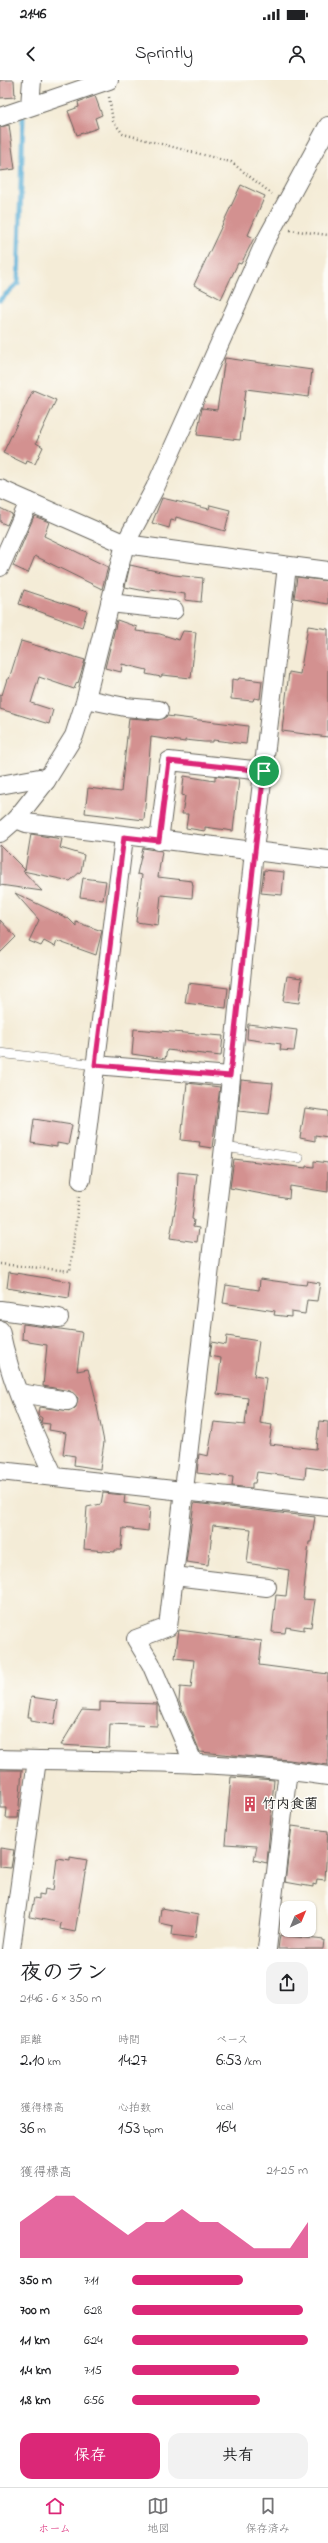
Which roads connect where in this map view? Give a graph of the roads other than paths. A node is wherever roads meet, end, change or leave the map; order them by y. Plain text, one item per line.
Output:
1 (32, 80) edge
2 (108, 80) edge
3 (30, 106) junction
4 (0, 116) edge
5 (328, 126) edge
6 (0, 489) edge
7 (29, 502) junction
8 (125, 544) junction
9 (288, 566) junction
10 (0, 567) edge
11 (328, 571) edge
12 (110, 604) junction
13 (174, 610) dead end
14 (86, 699) junction
15 (159, 710) dead end
16 (264, 771) junction
17 (46, 781) junction
18 (0, 786) edge
19 (16, 819) junction
20 (0, 833) edge
21 (124, 837) junction
22 (159, 841) junction
23 (254, 851) junction
24 (328, 860) edge
25 (0, 1053) edge
26 (95, 1065) junction
27 (230, 1076) junction
28 (224, 1147) junction
29 (299, 1158) dead end
30 (81, 1180) road end
31 (0, 1310) edge
32 (59, 1318) dead end
33 (1, 1341) edge
34 (20, 1393) junction
35 (68, 1401) dead end
36 (0, 1471) edge
37 (54, 1476) junction
38 (184, 1490) junction
39 (328, 1507) edge
40 (174, 1576) junction
41 (267, 1587) dead end
42 (0, 1759) edge
43 (37, 1760) junction
44 (194, 1764) junction
45 (288, 1770) junction
46 (328, 1776) edge
47 (8, 1904) edge
48 (11, 1949) edge
49 (267, 1949) edge

1 - 3 street
2 - 3 street
3 - 4 street
5 - 8 street
6 - 7 street
7 - 8 street
7 - 10 street
8 - 9 street
8 - 12 street
9 - 11 street
9 - 16 street
12 - 13 street
12 - 14 street
14 - 15 street
14 - 17 street
16 - 22 street
16 - 23 street
17 - 18 street
17 - 19 street
19 - 20 street
19 - 21 street
21 - 22 street
21 - 26 street
22 - 23 street
23 - 24 street
23 - 27 street
25 - 26 lane
26 - 27 street
26 - 30 street
27 - 28 street
28 - 29 lane
28 - 38 street
31 - 32 street
33 - 34 street
34 - 35 street
34 - 37 street
36 - 37 street
37 - 38 street
38 - 39 street
38 - 40 street
40 - 41 street
40 - 44 street
42 - 43 street
43 - 44 street
43 - 47 street
44 - 45 street
45 - 46 street
45 - 49 street
47 - 48 street

